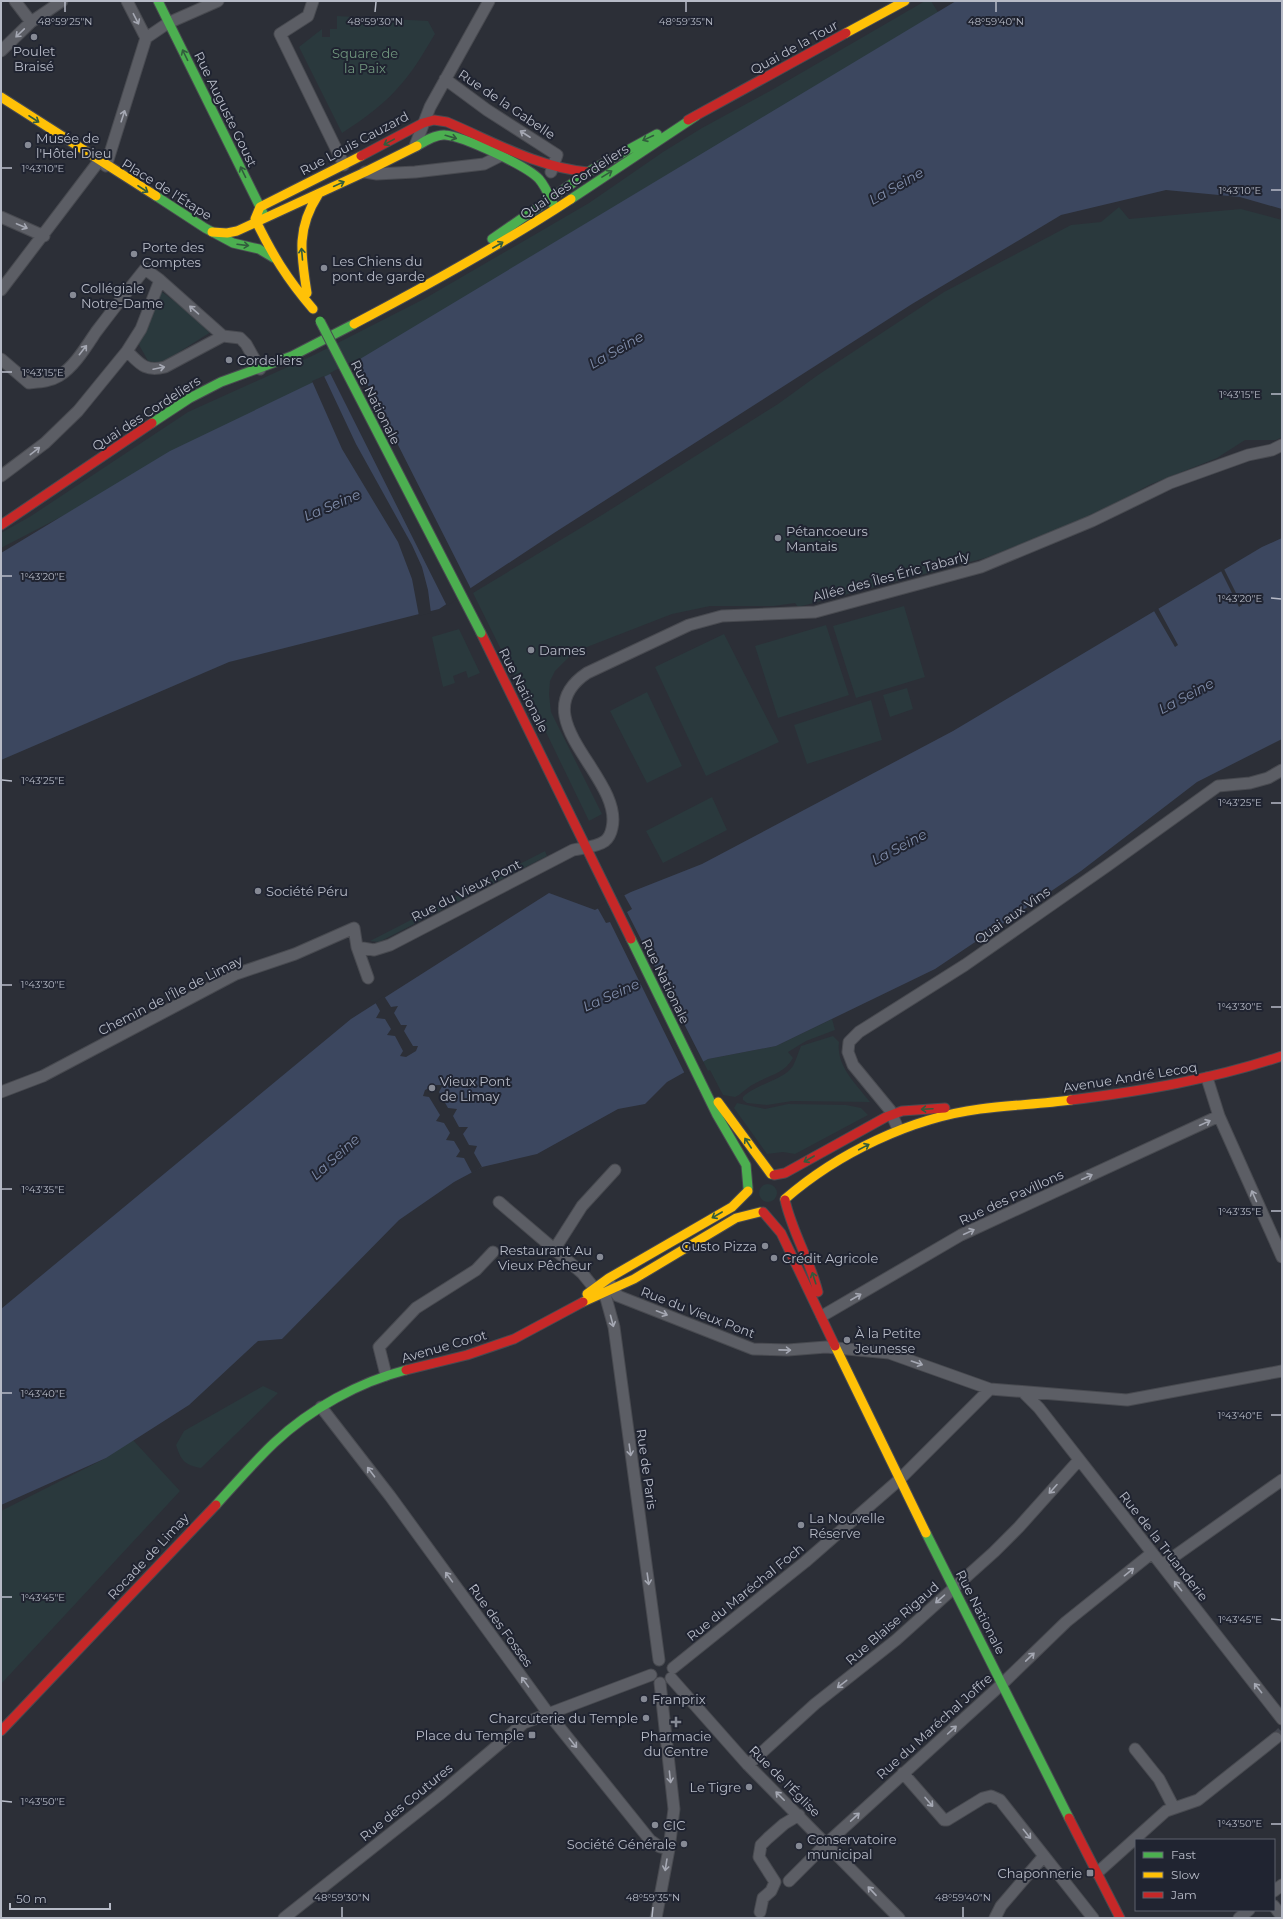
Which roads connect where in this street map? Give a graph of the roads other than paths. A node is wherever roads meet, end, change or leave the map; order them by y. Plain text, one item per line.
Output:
1 (15, 1) edge
2 (127, 1) edge
3 (158, 1) edge
4 (218, 1) edge
5 (313, 1) edge
6 (489, 1) edge
7 (905, 1) edge
8 (57, 2) edge
9 (31, 22) junction
10 (168, 23) junction
11 (146, 38) junction
12 (1, 51) edge
13 (445, 79) junction
14 (1, 98) edge
15 (696, 116) junction
16 (423, 123) junction
17 (414, 146) junction
18 (500, 156) junction
19 (103, 164) junction
20 (344, 165) junction
21 (550, 169) junction
22 (365, 172) junction
23 (588, 172) junction
24 (561, 191) junction
25 (319, 194) junction
26 (550, 199) junction
27 (567, 200) junction
28 (260, 207) junction
29 (555, 208) junction
30 (1, 217) edge
31 (261, 220) junction
32 (212, 232) junction
33 (44, 236) junction
34 (274, 258) junction
35 (464, 263) junction
36 (160, 280) junction
37 (1, 290) edge
38 (307, 293) junction
39 (313, 308) junction
40 (223, 336) junction
41 (126, 351) junction
42 (1, 359) edge
43 (260, 369) junction
44 (1282, 445) edge
45 (3, 475) edge
46 (1, 524) edge
47 (1282, 770) edge
48 (586, 847) junction
49 (357, 947) junction
50 (368, 978) dead end
51 (1282, 1056) edge
52 (698, 1074) junction
53 (1207, 1078) junction
54 (1, 1092) edge
55 (980, 1110) junction
56 (892, 1114) junction
57 (1219, 1116) junction
58 (898, 1129) junction
59 (615, 1170) dead end
60 (772, 1175) junction
61 (748, 1189) junction
62 (785, 1200) junction
63 (499, 1202) dead end
64 (761, 1212) junction
65 (554, 1250) junction
66 (493, 1252) dead end
67 (1282, 1257) edge
68 (603, 1288) junction
69 (822, 1316) junction
70 (837, 1349) junction
71 (1282, 1371) edge
72 (386, 1375) junction
73 (990, 1389) junction
74 (1023, 1392) junction
75 (322, 1407) junction
76 (1079, 1460) junction
77 (900, 1480) junction
78 (1282, 1480) edge
79 (1152, 1553) junction
80 (1162, 1566) junction
81 (954, 1587) junction
82 (659, 1660) junction
83 (672, 1673) junction
84 (651, 1675) junction
85 (660, 1683) junction
86 (1002, 1684) junction
87 (548, 1713) junction
88 (1282, 1719) edge
89 (1, 1731) edge
90 (1276, 1738) tunnel mouth
91 (1135, 1749) dead end
92 (748, 1765) junction
93 (903, 1773) junction
94 (1174, 1808) junction
95 (799, 1815) junction
96 (827, 1843) junction
97 (669, 1849) junction
98 (1044, 1856) junction
99 (1097, 1873) junction
100 (789, 1881) dead end
101 (1275, 1908) edge
102 (1248, 1911) edge
103 (760, 1912) dead end
104 (284, 1918) edge
105 (656, 1918) edge
106 (899, 1918) edge
107 (995, 1918) edge
108 (1093, 1918) edge
109 (1120, 1918) edge
110 (1239, 1918) edge
111 (1282, 1918) edge

1 - 9 street
2 -> 11 street
3 - 10 main road
4 - 10 street
5 - 20 street
6 - 13 street, Rue Louis Cauzard
7 - 15 main road, Quai de la Tour
8 - 9 street
9 -> 12 street
10 - 11 street
28 -> 10 main road, Rue Auguste Goust
19 -> 11 street
13 - 16 street, Rue Louis Cauzard
21 -> 13 street, Rue de la Gabelle
14 -> 19 main road, Place de l'Étape
15 -> 23 main road, Quai des Cordeliers
27 -> 15 main road, Quai des Cordeliers
16 - 17 street
16 -> 20 main road, Rue Louis Cauzard
16 - 21 main road
17 -> 18 main road, Place de l'Étape
17 - 22 main road, Place de l'Étape
18 - 22 street
18 - 26 main road, Place de l'Étape
19 -> 32 main road, Place de l'Étape
19 - 33 street
20 - 28 main road, Rue Louis Cauzard
21 - 23 main road
21 - 24 main road
25 -> 22 main road, Place de l'Étape
23 - 24 main road, Quai des Cordeliers
24 - 26 main road, Quai des Cordeliers
24 - 27 main road
25 - 31 main road, Place de l'Étape
38 -> 25 main road
26 - 29 main road, Place de l'Étape
26 - 35 main road, Quai des Cordeliers
27 - 29 main road, Quai des Cordeliers
28 - 31 main road
35 -> 29 main road, Quai des Cordeliers
30 -> 33 street
31 - 32 main road, Place de l'Étape
31 - 34 main road
31 - 38 main road
32 -> 34 main road
33 - 37 street
34 - 39 main road
35 - 43 main road, Quai des Cordeliers
40 -> 36 street
36 - 41 street
42 -> 36 street
38 - 39 main road
39 - 48 main road, Rue Nationale, bridge
41 -> 40 street
40 - 43 street
45 -> 41 street
43 - 46 main road, Quai des Cordeliers
44 - 48 street, Allée des Îles Éric Tabarly
47 - 56 street, Quai aux Vins
48 - 49 street, Rue du Vieux Pont
48 - 52 main road, Rue Nationale
49 - 50 street
49 - 54 street, Chemin de l'Île de Limay
51 - 53 main road, Avenue André Lecoq
60 -> 52 main road, Rue Nationale
52 - 61 main road, Rue Nationale
53 - 55 main road, Avenue André Lecoq
53 - 57 street
55 -> 56 main road, Avenue André Lecoq
55 - 58 main road, Avenue André Lecoq
56 - 58 street, Quai aux Vins
56 -> 60 main road, Avenue André Lecoq
67 -> 57 street
69 -> 57 street, Rue des Pavillons
62 -> 58 main road, Avenue André Lecoq
59 - 65 street
60 - 61 main road
60 - 62 main road
61 - 64 main road
61 -> 68 main road, Avenue Corot
62 - 64 main road
69 -> 62 main road, Rue Nationale
63 - 65 street, Rue du Vieux Pont
64 - 68 main road, Avenue Corot
64 - 69 main road, Rue Nationale
65 - 68 street, Rue du Vieux Pont
66 - 72 street
68 -> 70 street, Rue du Vieux Pont
68 - 72 main road, Avenue Corot
68 -> 82 street, Rue de Paris
69 - 70 main road, Rue Nationale
70 -> 73 street, Rue du Vieux Pont
70 - 77 main road, Rue Nationale
71 - 74 street, Rue du Vieux Pont
72 - 75 main road, Avenue Corot
73 - 74 street, Rue du Vieux Pont
73 - 77 street, Rue du Maréchal Foch
74 - 76 street, Rue de la Truanderie
87 -> 75 street, Rue des Fosses
75 - 89 main road, Rocade de Limay
76 - 79 street, Rue de la Truanderie
76 -> 81 street, Rue Blaise Rigaud
77 - 81 main road, Rue Nationale
77 - 83 street, Rue du Maréchal Foch
78 - 80 street
79 - 80 street, Rue de la Truanderie
86 -> 79 street, Rue du Maréchal Joffre
88 -> 80 street, Rue de la Truanderie
81 - 86 main road, Rue Nationale
81 -> 92 street, Rue Blaise Rigaud
82 - 83 street
82 - 84 street
83 - 85 street
83 - 92 street, Rue de l'Église
84 - 85 street
84 - 87 street, Rue des Coutures
85 -> 97 street
93 -> 86 street, Rue du Maréchal Joffre
86 - 99 main road, Rue Nationale
87 -> 97 street, Rue des Fosses
87 - 104 street, Rue des Coutures
90 - 94 street
91 - 94 street
95 -> 92 street, Rue de l'Église
96 -> 93 street, Rue du Maréchal Joffre
93 -> 98 street
94 - 99 street
95 - 96 street, Rue de l'Église
95 - 103 street
96 - 100 street, Rue du Maréchal Joffre
106 -> 96 street, Rue de l'Église
97 -> 105 street
98 - 107 street
98 - 108 street
99 - 109 main road, Rue Nationale
101 - 111 street
102 - 110 street

